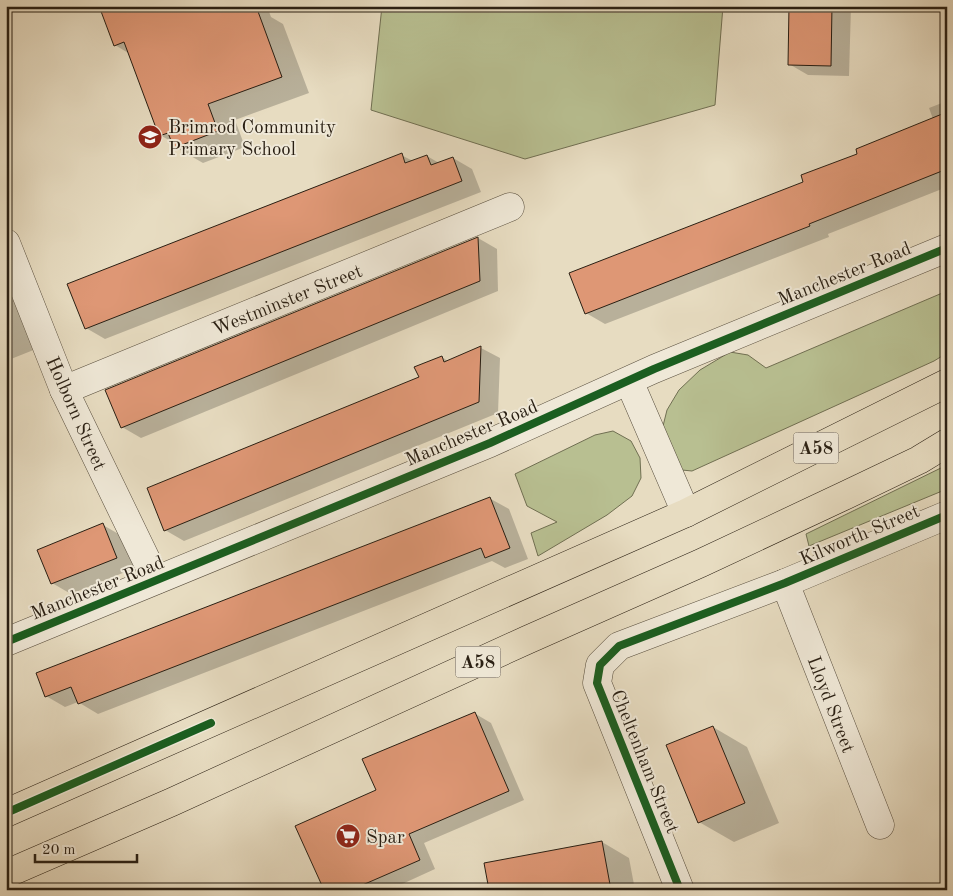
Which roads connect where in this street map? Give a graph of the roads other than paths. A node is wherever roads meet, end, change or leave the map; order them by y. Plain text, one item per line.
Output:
1 (510, 208) dead end
2 (6, 243) edge
3 (947, 248) edge
4 (629, 382) junction
5 (947, 384) edge
6 (64, 390) junction
7 (947, 443) edge
8 (686, 513) junction
9 (947, 515) edge
10 (156, 580) junction
11 (785, 583) junction
12 (6, 642) edge
13 (6, 813) edge
14 (880, 825) dead end
15 (6, 874) edge
16 (680, 890) edge

1 - 6 street, Westminster Street
2 - 6 street, Holborn Street
3 - 4 street, Manchester Road
4 - 8 street
4 - 10 street, Manchester Road
5 - 8 highway, A58
6 - 10 street, Holborn Street
7 - 15 highway, A58
8 - 13 highway, A58
9 - 11 street, Kilworth Street
10 - 12 street, Manchester Road
11 - 14 street, Lloyd Street
11 - 16 street, Cheltenham Street

